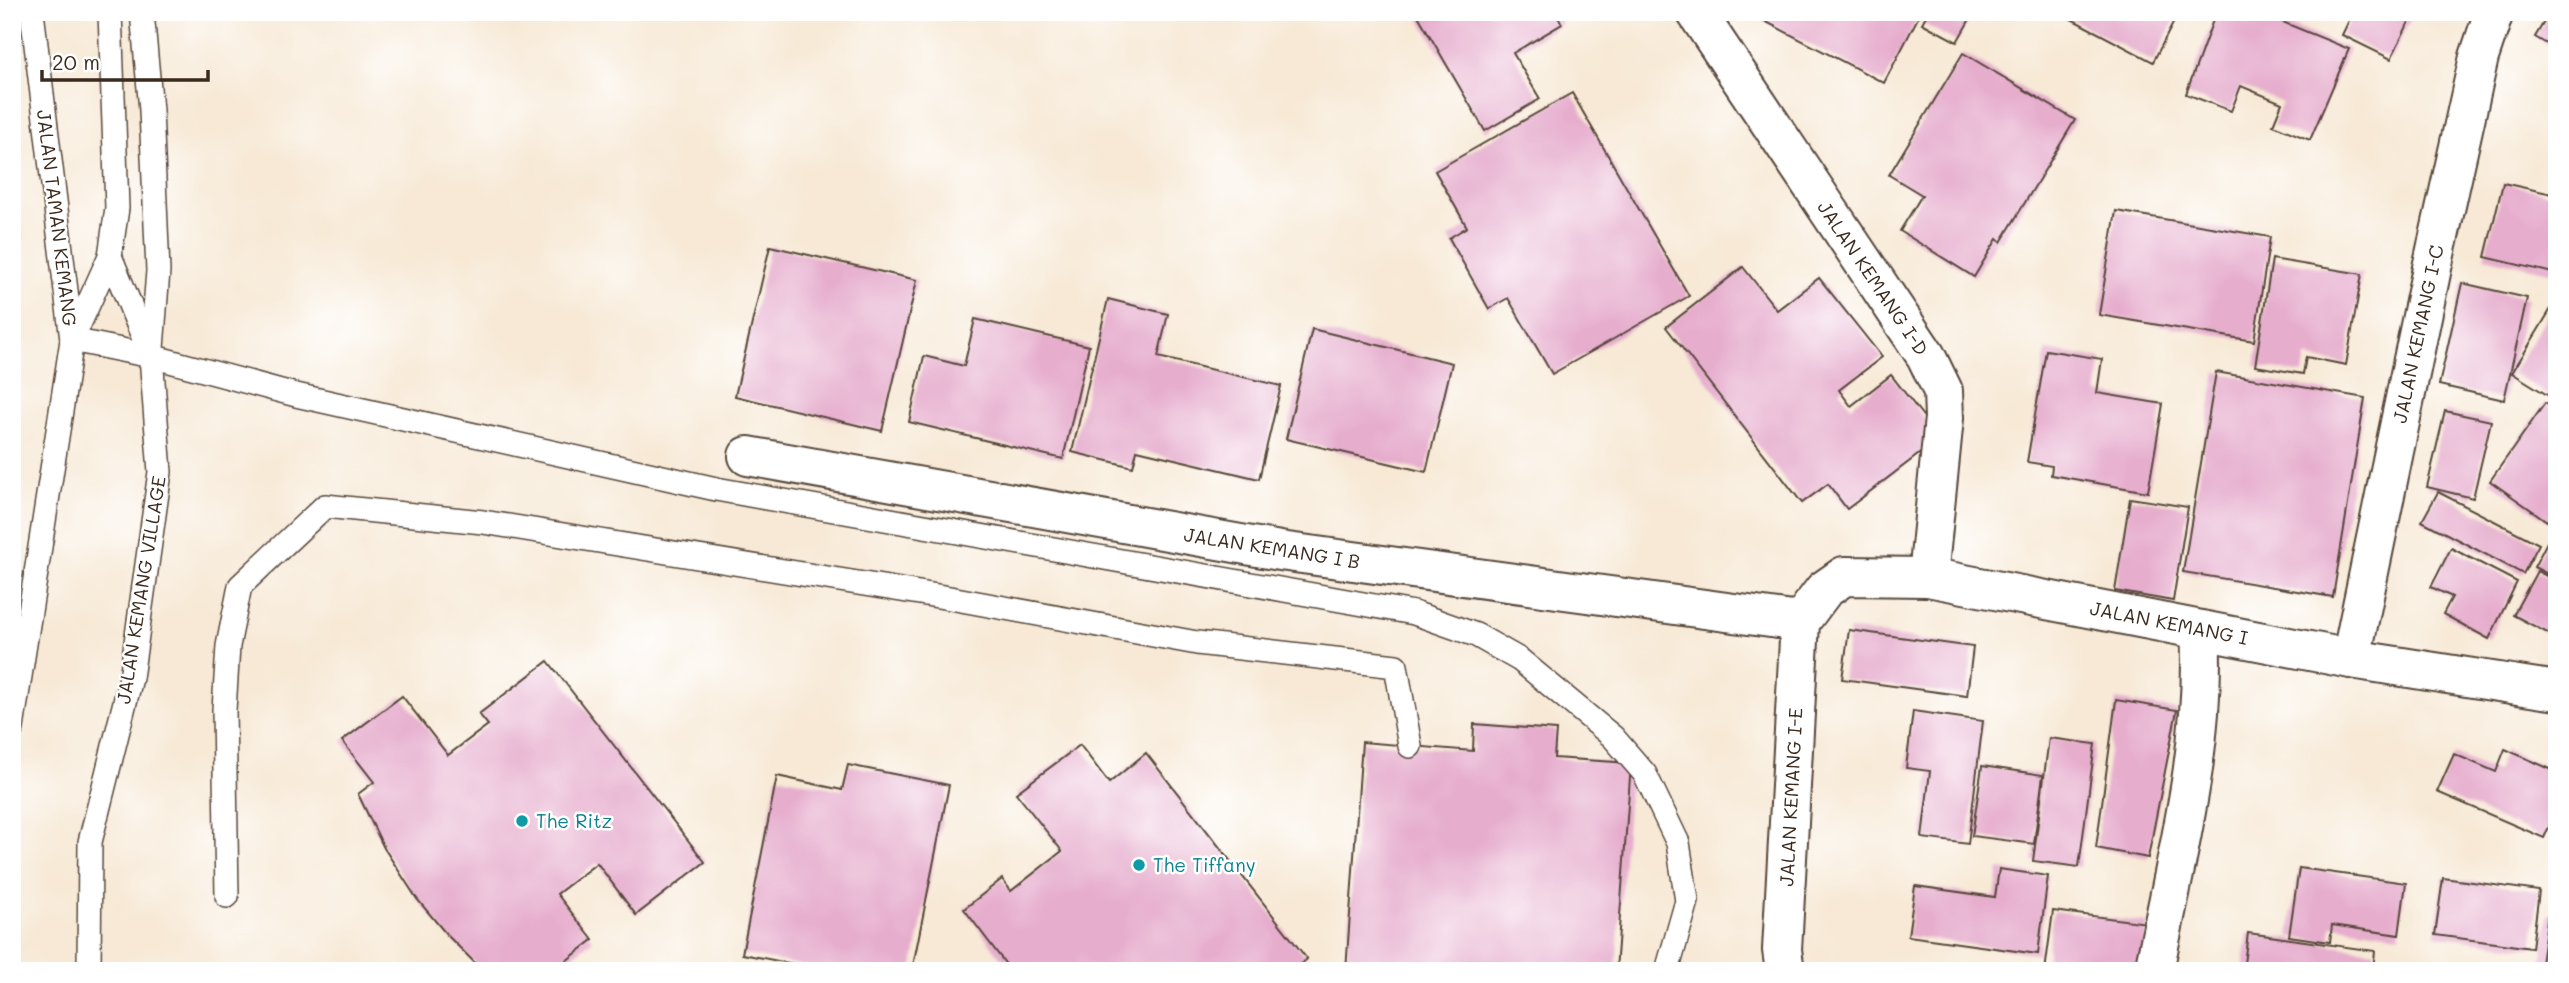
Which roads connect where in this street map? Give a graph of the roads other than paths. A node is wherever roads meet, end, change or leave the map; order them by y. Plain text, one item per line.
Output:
1 (32, 12) edge
2 (110, 12) edge
3 (142, 12) edge
4 (1696, 12) edge
5 (2494, 12) edge
6 (110, 256) junction
7 (72, 340) junction
8 (151, 356) junction
9 (748, 456) dead end
10 (1928, 577) junction
11 (1800, 622) junction
12 (2200, 629) junction
13 (2351, 659) junction
14 (2557, 691) edge
15 (12, 728) edge
16 (1410, 746) dead end
17 (227, 896) dead end
18 (89, 971) edge
19 (1667, 971) edge
20 (1785, 971) edge
21 (2154, 971) edge

1 - 7 lane, JALAN TAMAN KEMANG
2 - 6 lane
3 - 8 lane
4 - 10 street, JALAN KEMANG I-D
5 - 13 street, JALAN KEMANG I-C
6 - 7 lane
6 - 8 lane, JALAN KEMANG VILLAGE
7 - 8 lane
7 - 15 lane
8 - 18 lane, JALAN KEMANG VILLAGE
8 - 19 lane
9 - 11 street, JALAN KEMANG I B
10 - 11 street, JALAN KEMANG I
10 - 12 street, JALAN KEMANG I
11 - 20 street, JALAN KEMANG I-E
12 - 13 street, JALAN KEMANG I
12 - 21 street
13 - 14 street, JALAN KEMANG I
16 - 17 lane

